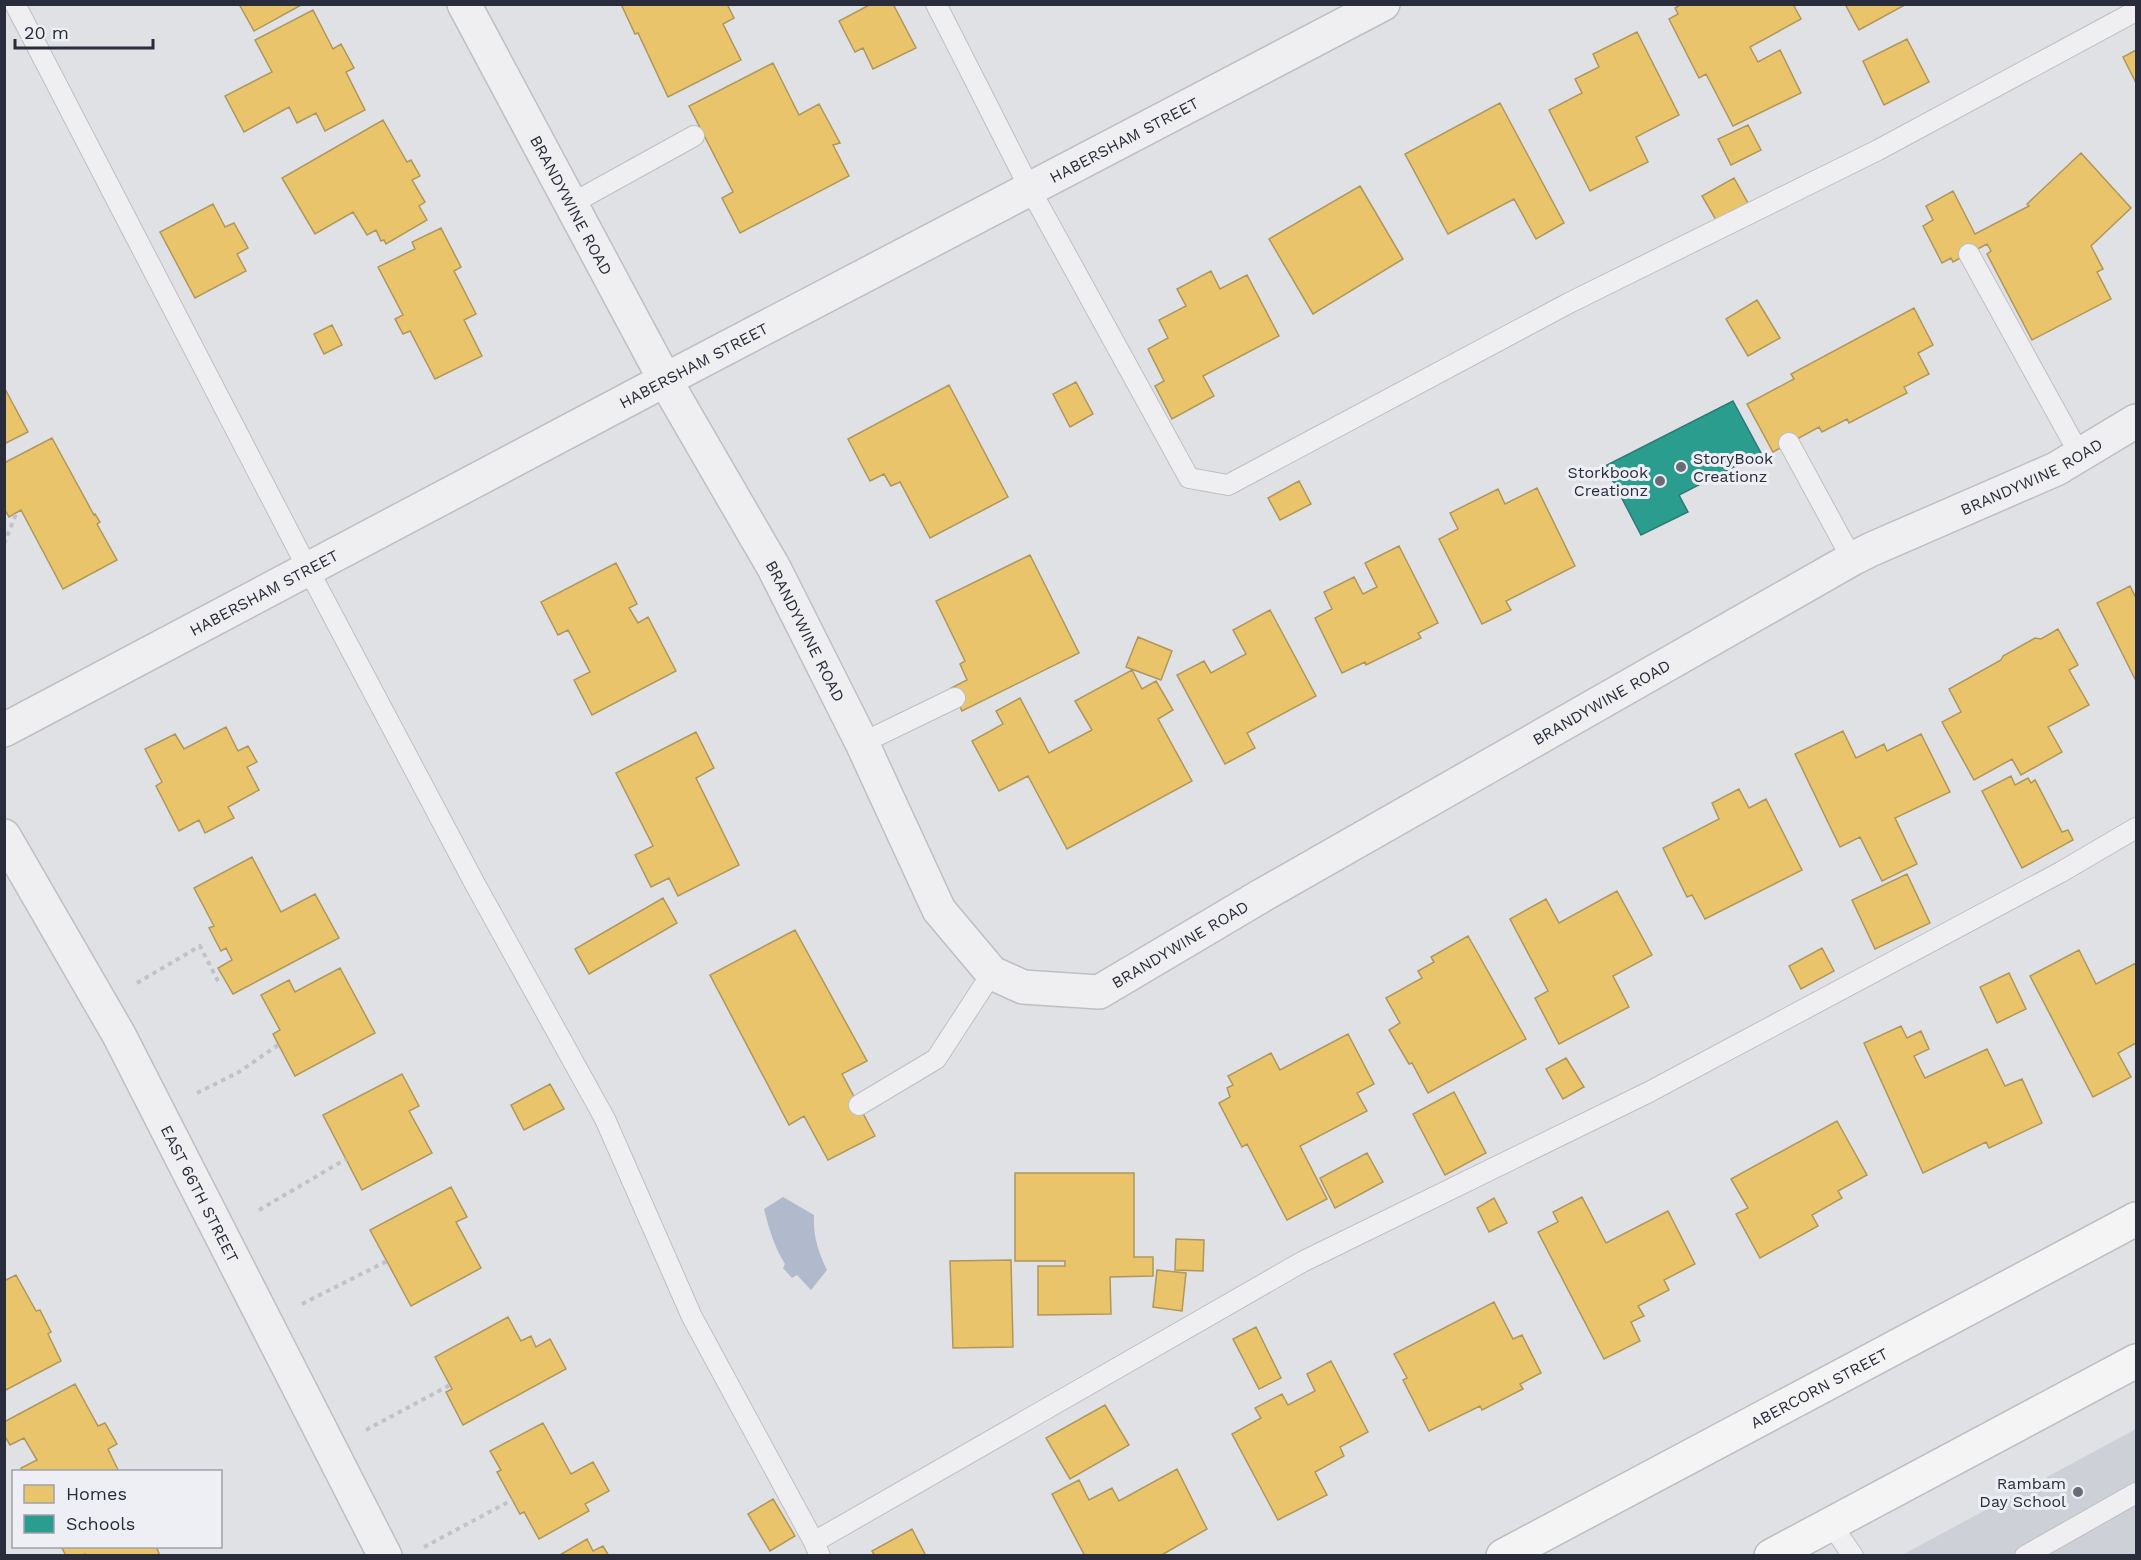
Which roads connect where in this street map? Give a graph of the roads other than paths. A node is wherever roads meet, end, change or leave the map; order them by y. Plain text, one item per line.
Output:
1 (15, 4) edge
2 (464, 4) edge
3 (936, 4) edge
4 (1371, 7) edge
5 (2136, 10) edge
6 (694, 136) dead end
7 (1029, 189) junction
8 (571, 204) junction
9 (1969, 254) dead end
10 (665, 380) junction
11 (2136, 422) edge
12 (1789, 443) dead end
13 (2080, 455) junction
14 (1852, 559) junction
15 (308, 569) junction
16 (955, 698) dead end
17 (4, 730) edge
18 (862, 743) junction
19 (2136, 828) edge
20 (4, 836) edge
21 (992, 973) junction
22 (859, 1105) dead end
23 (2136, 1219) edge
24 (2136, 1361) edge
25 (2136, 1492) edge
26 (1831, 1524) junction
27 (1803, 1548) edge
28 (817, 1549) edge
29 (385, 1556) edge
30 (1503, 1556) edge
31 (1771, 1556) edge
32 (1853, 1556) edge
33 (2025, 1556) edge

1 - 15 lane
2 - 8 street, BRANDYWINE ROAD
3 - 7 lane
4 - 7 street, HABERSHAM STREET
5 - 7 lane
6 - 8 lane
7 - 10 street, HABERSHAM STREET
8 - 10 street, BRANDYWINE ROAD
9 - 13 lane
10 - 15 street, HABERSHAM STREET
10 - 18 street, BRANDYWINE ROAD
11 - 13 street, BRANDYWINE ROAD
12 - 14 lane
13 - 14 street, BRANDYWINE ROAD
14 - 21 street, BRANDYWINE ROAD
15 - 17 street, HABERSHAM STREET
15 - 28 lane
16 - 18 lane
18 - 21 street, BRANDYWINE ROAD
19 - 28 lane
20 - 29 street, EAST 66TH STREET
21 - 22 lane
23 - 30 main road, ABERCORN STREET
24 - 26 main road
25 - 33 lane
26 - 27 main road
26 - 32 lane
27 - 31 main road

